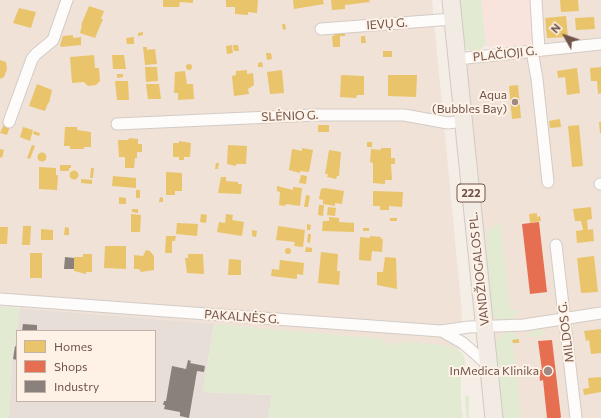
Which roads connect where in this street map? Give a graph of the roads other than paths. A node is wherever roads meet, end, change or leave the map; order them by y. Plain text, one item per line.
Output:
1 (67, 0) edge
2 (451, 0) edge
3 (536, 0) edge
4 (453, 19) junction
5 (321, 29) dead end
6 (601, 44) edge
7 (536, 51) junction
8 (457, 59) junction
9 (8, 122) dead end
10 (463, 122) junction
11 (116, 124) dead end
12 (548, 182) dead end
13 (556, 245) dead end
14 (0, 299) edge
15 (601, 313) edge
16 (564, 318) junction
17 (485, 327) junction
18 (441, 331) junction
19 (489, 366) junction
20 (494, 418) edge
21 (576, 418) edge

1 - 9 street
2 - 4 main road, VANDŽIOGALOS PL. / 222
3 - 7 street
4 - 5 street, IEVŲ G.
4 - 8 main road, VANDŽIOGALOS PL. / 222
6 - 7 street, PLAČIOJI G.
7 - 8 street, PLAČIOJI G.
7 - 12 street
8 - 10 main road, VANDŽIOGALOS PL. / 222
10 - 11 street, SLĖNIO G.
10 - 17 main road, VANDŽIOGALOS PL. / 222
13 - 16 street, MILDOS G.
14 - 18 street, PAKALNĖS G.
15 - 16 street, PAKALNĖS G.
16 - 17 street, PAKALNĖS G.
16 - 21 street, MILDOS G.
17 - 18 street, PAKALNĖS G.
17 - 19 main road, VANDŽIOGALOS PL. / 222
18 - 19 street
19 - 20 main road, VANDŽIOGALOS PL. / 222

